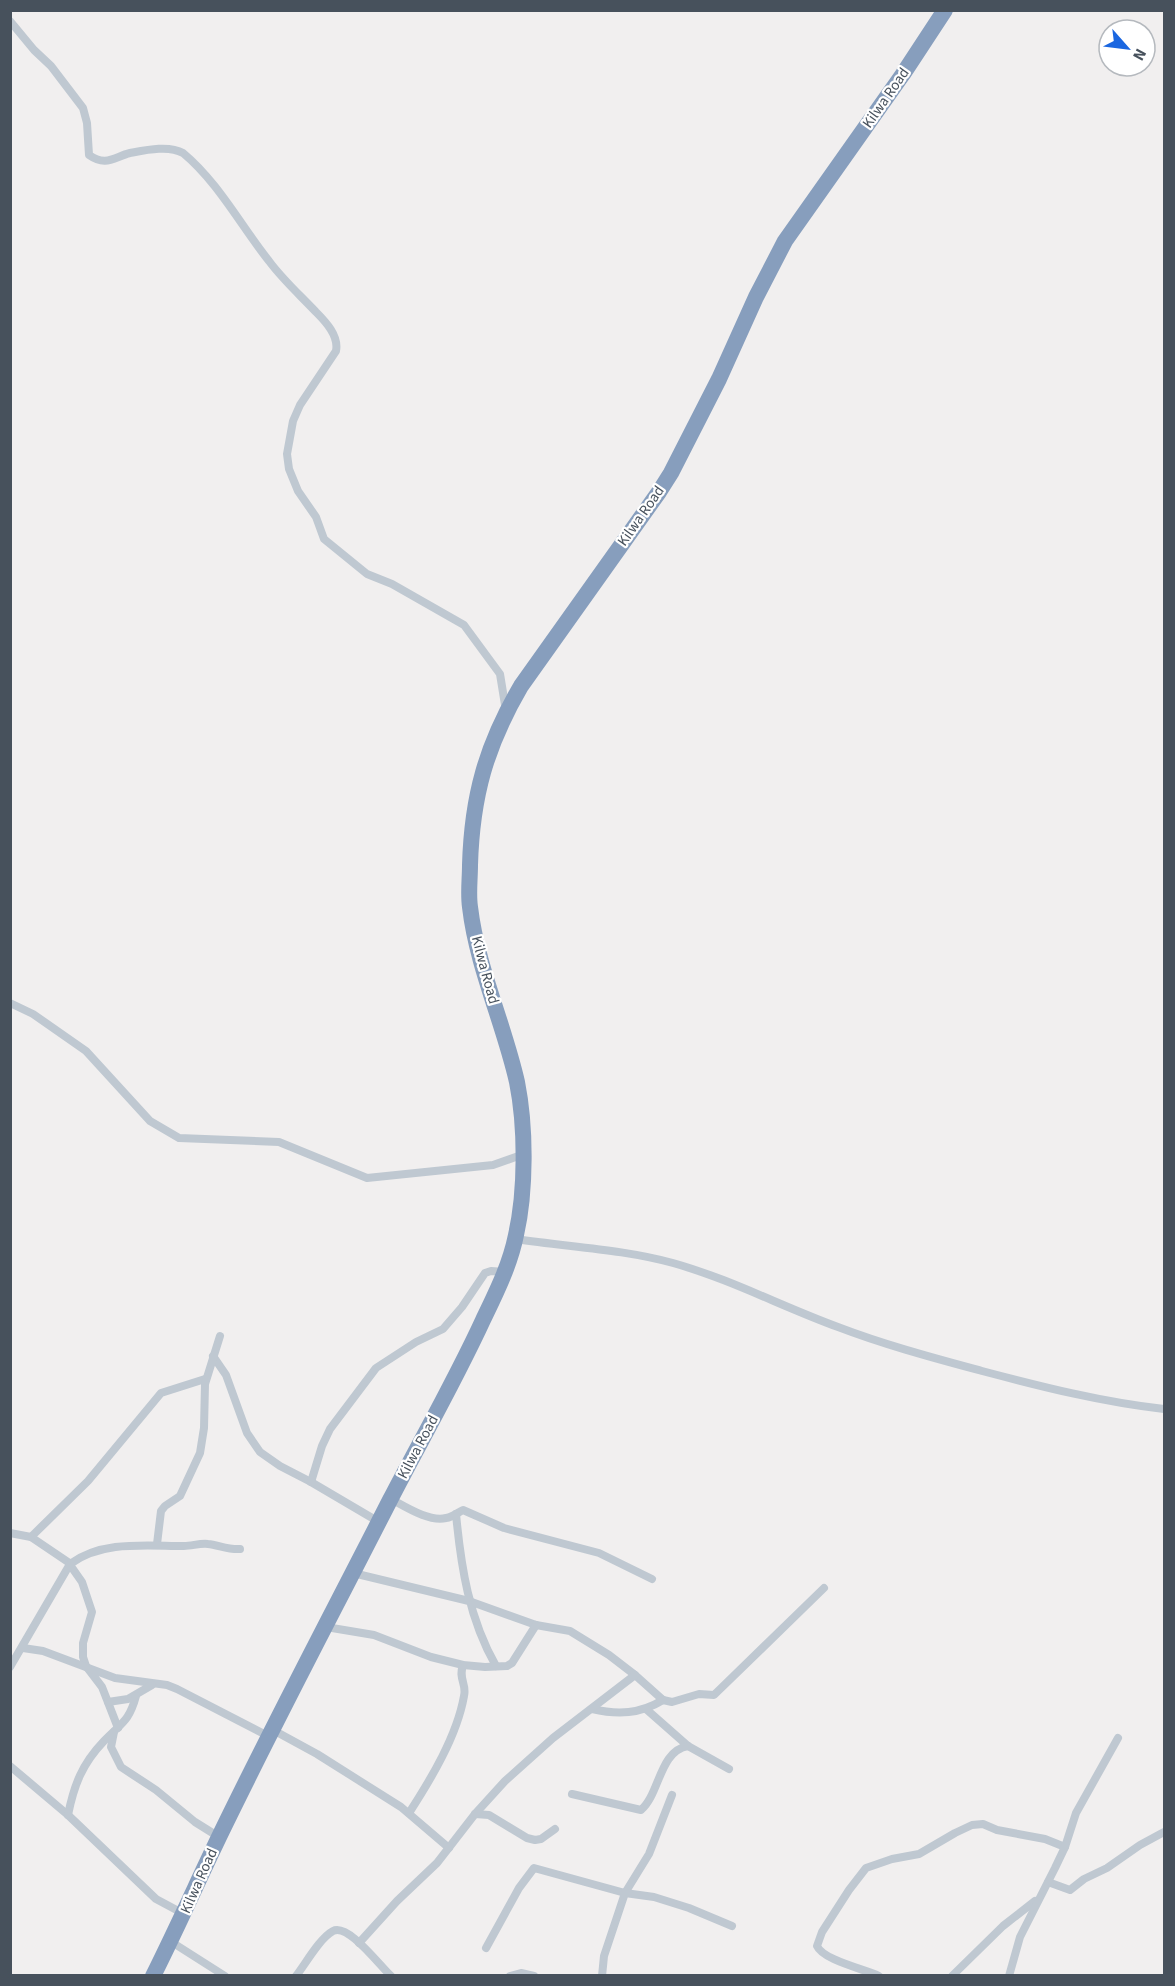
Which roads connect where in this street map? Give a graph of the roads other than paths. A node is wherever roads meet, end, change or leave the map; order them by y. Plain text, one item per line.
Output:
1 (945, 10) edge
2 (10, 21) edge
3 (506, 712) junction
4 (10, 1003) edge
5 (524, 1154) junction
6 (516, 1239) junction
7 (505, 1272) junction
8 (220, 1336) dead end
9 (213, 1356) junction
10 (205, 1380) junction
11 (1164, 1409) edge
12 (311, 1482) junction
13 (391, 1499) junction
14 (456, 1515) junction
15 (379, 1522) junction
16 (10, 1533) edge
17 (31, 1537) junction
18 (158, 1545) junction
19 (240, 1549) dead end
20 (70, 1564) junction
21 (353, 1573) junction
22 (652, 1580) dead end
23 (824, 1588) dead end
24 (469, 1601) junction
25 (536, 1625) junction
26 (326, 1627) junction
27 (23, 1648) junction
28 (462, 1665) junction
29 (86, 1666) junction
30 (496, 1666) junction
31 (10, 1667) edge
32 (635, 1675) junction
33 (152, 1684) junction
34 (136, 1696) junction
35 (663, 1700) junction
36 (108, 1702) junction
37 (592, 1709) junction
38 (646, 1709) junction
39 (116, 1730) junction
40 (272, 1733) junction
41 (1118, 1738) dead end
42 (688, 1746) junction
43 (10, 1766) edge
44 (729, 1769) dead end
45 (572, 1794) dead end
46 (672, 1796) dead end
47 (410, 1813) junction
48 (475, 1814) junction
49 (68, 1815) junction
50 (555, 1829) dead end
51 (1164, 1832) edge
52 (219, 1838) junction
53 (1065, 1847) junction
54 (449, 1848) junction
55 (1048, 1882) junction
56 (625, 1893) junction
57 (1040, 1897) junction
58 (184, 1914) junction
59 (732, 1926) dead end
60 (170, 1941) junction
61 (359, 1944) junction
62 (486, 1948) dead end
63 (153, 1976) edge
64 (225, 1976) edge
65 (296, 1976) edge
66 (391, 1976) edge
67 (510, 1976) edge
68 (534, 1976) edge
69 (602, 1976) edge
70 (879, 1976) edge
71 (952, 1976) edge
72 (1009, 1976) edge

1 - 3 highway, Kilwa Road
2 - 3 street
3 - 5 highway, Kilwa Road
4 - 5 street
5 - 6 highway, Kilwa Road
6 - 7 highway, Kilwa Road
6 - 11 street
7 - 12 street
7 - 13 highway, Kilwa Road
8 - 9 street
9 - 10 street
9 - 12 street
10 - 17 street
10 - 18 street
12 - 15 street
13 - 14 street
13 - 15 highway, Kilwa Road
14 - 22 street
14 - 24 street
15 - 21 highway, Kilwa Road
16 - 17 street
17 - 20 street
18 - 19 street
18 - 20 street
20 - 27 street
20 - 29 street
21 - 24 street
21 - 26 highway, Kilwa Road
23 - 35 street
24 - 25 street
24 - 30 street
25 - 30 street
25 - 32 street
26 - 28 street
26 - 40 highway, Kilwa Road
27 - 29 street
27 - 31 street
28 - 30 street
28 - 47 street
29 - 33 street
29 - 36 street
32 - 35 street
32 - 37 street
33 - 34 street
33 - 40 street
34 - 36 street
34 - 39 street
35 - 38 street
36 - 39 street
37 - 38 street
37 - 48 street
38 - 42 street
39 - 49 street
39 - 52 street
40 - 47 street
40 - 52 highway, Kilwa Road
41 - 53 street
42 - 44 street
42 - 45 street
43 - 49 street
46 - 56 street
47 - 54 street
48 - 50 street
48 - 54 street
49 - 58 street
51 - 55 street
52 - 58 highway, Kilwa Road
53 - 55 street
53 - 70 street
54 - 61 street
55 - 57 street
56 - 59 street
56 - 62 street
56 - 69 street
57 - 71 street
57 - 72 street
58 - 60 highway, Kilwa Road
60 - 63 highway, Kilwa Road
60 - 64 street
61 - 65 street
61 - 66 street
67 - 68 street

